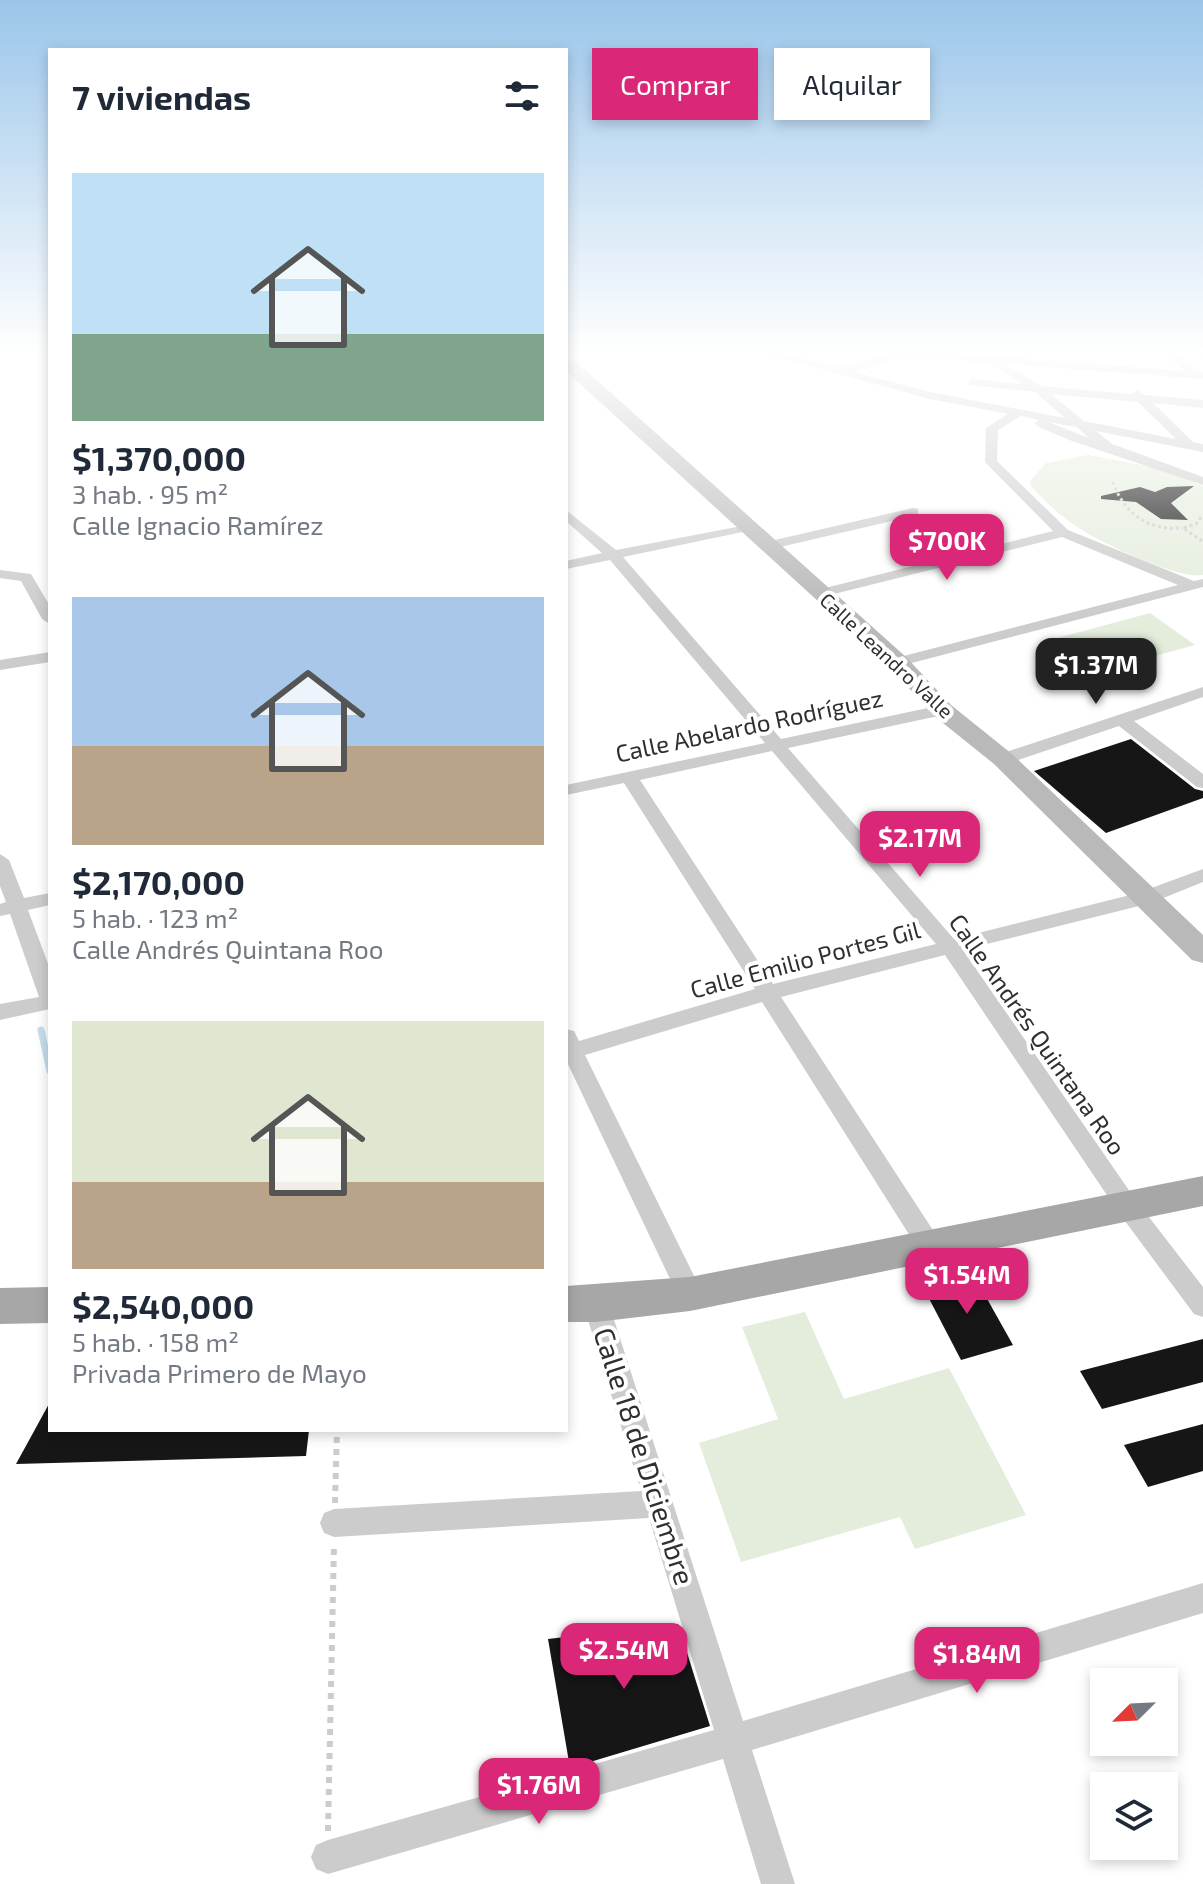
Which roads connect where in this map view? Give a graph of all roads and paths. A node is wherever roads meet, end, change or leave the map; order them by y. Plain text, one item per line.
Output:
1 (651, 440) edge
2 (992, 440) edge
3 (1083, 440) edge
4 (1100, 440) edge
5 (1164, 440) edge
6 (1184, 440) edge
7 (1189, 445) junction
8 (1108, 447) junction
9 (1203, 448) edge
10 (1203, 481) edge
11 (1113, 482) dead end
12 (913, 512) dead end
13 (1203, 515) edge
14 (568, 516) edge
15 (747, 527) junction
16 (1183, 528) junction
17 (1063, 533) junction
18 (1203, 542) edge
19 (767, 546) junction
20 (613, 555) junction
21 (568, 565) edge
22 (0, 574) edge
23 (1199, 584) edge
24 (822, 593) junction
25 (48, 616) edge
26 (48, 657) edge
27 (898, 662) junction
28 (0, 665) edge
29 (1203, 692) edge
30 (942, 710) junction
31 (1121, 719) junction
32 (776, 746) junction
33 (1003, 759) junction
34 (630, 778) junction
35 (1203, 783) edge
36 (568, 790) edge
37 (0, 860) edge
38 (1203, 875) edge
39 (1144, 898) junction
40 (48, 899) edge
41 (8, 908) edge
42 (951, 948) junction
43 (1203, 953) edge
44 (767, 993) junction
45 (48, 996) edge
46 (48, 1000) edge
47 (0, 1012) edge
48 (569, 1044) edge
49 (1203, 1191) edge
50 (1127, 1206) junction
51 (931, 1248) junction
52 (690, 1294) junction
53 (581, 1304) edge
54 (48, 1305) edge
55 (0, 1306) edge
56 (1203, 1306) edge
57 (337, 1432) edge
58 (661, 1504) junction
59 (334, 1523) junction
60 (1203, 1598) edge
61 (734, 1740) junction
62 (328, 1857) joint
63 (778, 1884) edge

1 - 15 street, Calle Leandro Valle
2 - 17 street
3 - 8 street
4 - 8 street
5 - 7 street
6 - 7 street
7 - 9 street
8 - 10 street
11 - 16 path
12 - 19 street
13 - 16 path
14 - 20 street, Calle Andrés Quintana Roo
15 - 19 street, Calle Leandro Valle
15 - 20 street
16 - 18 path
17 - 23 street
17 - 24 street
19 - 24 street, Calle Leandro Valle
20 - 21 street
20 - 32 street, Calle Andrés Quintana Roo
22 - 25 street
23 - 27 street
24 - 27 street, Calle Leandro Valle
26 - 28 street
27 - 30 street, Calle Leandro Valle
29 - 31 street
30 - 32 street, Calle Abelardo Rodríguez
30 - 33 street, Calle Leandro Valle
31 - 33 street
31 - 35 street
32 - 34 street, Calle Abelardo Rodríguez
32 - 42 street, Calle Andrés Quintana Roo
33 - 39 street, Calle Leandro Valle
34 - 36 street, Calle Abelardo Rodríguez
34 - 44 street
37 - 41 street
38 - 39 street, Calle Emilio Portes Gil
39 - 42 street, Calle Emilio Portes Gil
39 - 43 street, Calle Leandro Valle
40 - 41 street
41 - 45 street
42 - 44 street, Calle Emilio Portes Gil
42 - 50 street, Calle Andrés Quintana Roo
44 - 48 street, Calle Emilio Portes Gil
44 - 51 street
46 - 47 street
48 - 52 street
49 - 50 main road
50 - 51 main road
50 - 56 street, Calle Andrés Quintana Roo
51 - 52 main road
52 - 53 main road
53 - 58 street, Calle 18 de Diciembre
54 - 55 main road
57 - 59 path
58 - 59 street
58 - 61 street, Calle 18 de Diciembre
59 - 62 path
60 - 61 street
61 - 62 street
61 - 63 street, Calle 18 de Diciembre

